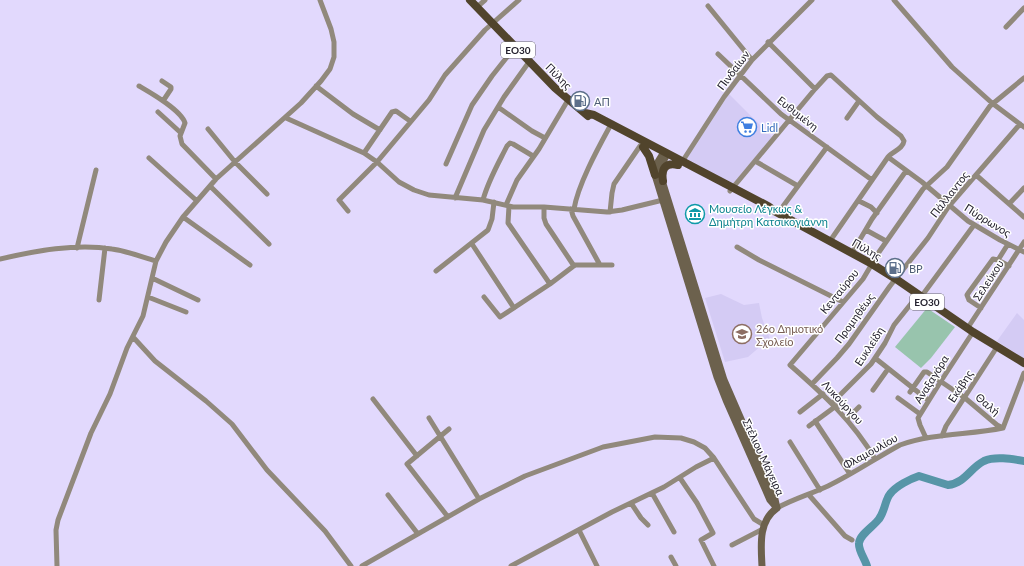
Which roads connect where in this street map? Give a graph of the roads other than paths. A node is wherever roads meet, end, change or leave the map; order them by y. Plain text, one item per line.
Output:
1 (320, 0) edge
2 (470, 0) edge
3 (485, 0) edge
4 (519, 0) edge
5 (812, 0) edge
6 (894, 0) edge
7 (708, 6) dead end
8 (477, 7) junction
9 (1024, 8) edge
10 (492, 22) junction
11 (1006, 27) dead end
12 (768, 42) junction
13 (515, 47) junction
14 (718, 54) dead end
15 (752, 60) junction
16 (529, 62) junction
17 (740, 75) junction
18 (1024, 78) edge
19 (162, 81) dead end
20 (139, 86) dead end
21 (316, 86) junction
22 (815, 89) junction
23 (568, 100) junction
24 (163, 101) junction
25 (859, 101) junction
26 (992, 103) junction
27 (498, 107) junction
28 (158, 112) dead end
29 (585, 113) junction
30 (286, 118) junction
31 (847, 118) dead end
32 (789, 120) junction
33 (410, 121) junction
34 (1022, 126) edge
35 (609, 128) junction
36 (208, 129) dead end
37 (380, 130) junction
38 (181, 133) junction
39 (545, 138) junction
40 (641, 147) junction
41 (827, 147) junction
42 (364, 153) junction
43 (664, 155) junction
44 (533, 156) junction
45 (888, 157) junction
46 (149, 158) dead end
47 (755, 161) junction
48 (235, 162) junction
49 (377, 162) junction
50 (680, 163) junction
51 (446, 164) dead end
52 (96, 170) dead end
53 (906, 171) junction
54 (655, 175) junction
55 (976, 175) junction
56 (216, 179) junction
57 (872, 180) junction
58 (663, 181) junction
59 (210, 186) junction
60 (798, 186) junction
61 (926, 186) junction
62 (1024, 188) edge
63 (732, 189) junction
64 (267, 194) dead end
65 (455, 198) junction
66 (483, 200) junction
67 (663, 200) junction
68 (859, 201) junction
69 (197, 202) junction
70 (494, 202) junction
71 (1009, 204) junction
72 (508, 206) junction
73 (950, 206) junction
74 (544, 207) junction
75 (572, 209) junction
76 (348, 211) dead end
77 (610, 212) junction
78 (777, 212) junction
79 (876, 213) junction
80 (183, 217) junction
81 (1024, 217) edge
82 (974, 225) junction
83 (866, 230) junction
84 (830, 241) junction
85 (886, 242) junction
86 (1024, 242) edge
87 (270, 244) dead end
88 (472, 244) junction
89 (1008, 244) junction
90 (737, 247) dead end
91 (77, 248) junction
92 (105, 248) junction
93 (1021, 250) edge
94 (852, 253) junction
95 (0, 259) edge
96 (998, 260) junction
97 (156, 261) junction
98 (872, 264) junction
99 (250, 265) dead end
100 (600, 265) junction
101 (612, 265) dead end
102 (574, 266) junction
103 (1009, 266) junction
104 (436, 271) dead end
105 (152, 278) junction
106 (896, 279) junction
107 (550, 284) junction
108 (919, 296) junction
109 (148, 297) junction
110 (484, 297) dead end
111 (99, 300) dead end
112 (198, 300) dead end
113 (843, 302) junction
114 (514, 308) junction
115 (981, 308) junction
116 (186, 312) dead end
117 (970, 331) junction
118 (132, 337) junction
119 (997, 348) junction
120 (875, 358) junction
121 (1024, 363) edge
122 (790, 365) joint
123 (888, 369) junction
124 (1024, 373) edge
125 (941, 381) junction
126 (812, 384) junction
127 (873, 390) dead end
128 (911, 390) junction
129 (823, 394) junction
130 (898, 398) dead end
131 (965, 398) junction
132 (373, 399) dead end
133 (928, 400) junction
134 (834, 404) junction
135 (859, 407) dead end
136 (800, 412) dead end
137 (920, 414) junction
138 (429, 418) dead end
139 (847, 419) junction
140 (815, 421) junction
141 (809, 426) dead end
142 (1003, 428) junction
143 (449, 429) dead end
144 (440, 436) junction
145 (942, 436) junction
146 (926, 438) junction
147 (790, 442) dead end
148 (417, 456) junction
149 (714, 458) junction
150 (875, 459) junction
151 (850, 474) junction
152 (680, 478) junction
153 (820, 490) junction
154 (652, 493) junction
155 (388, 495) dead end
156 (808, 495) junction
157 (479, 499) junction
158 (631, 503) junction
159 (777, 508) junction
160 (448, 517) junction
161 (648, 525) dead end
162 (763, 527) junction
163 (578, 530) junction
164 (674, 532) dead end
165 (418, 534) junction
166 (852, 540) dead end
167 (732, 545) dead end
168 (671, 557) dead end
169 (57, 566) edge
170 (351, 566) edge
171 (362, 566) edge
172 (511, 566) edge
173 (597, 566) edge
174 (676, 566) edge
175 (714, 566) edge
176 (762, 566) edge

1 - 21 street
2 - 8 main road, Πύλης / ΕΟ30
3 - 8 street
4 - 10 street
5 - 12 street, Πινδαίων
6 - 26 street
7 - 15 street
8 - 10 main road, Πύλης / ΕΟ30
9 - 11 street
10 - 13 main road, Πύλης / ΕΟ30
10 - 33 street
12 - 15 street, Πινδαίων
12 - 22 street
13 - 16 main road, Πύλης / ΕΟ30
13 - 51 street
14 - 17 street, Ευθυμένη
15 - 17 street, Πινδαίων
16 - 23 main road, Πύλης / ΕΟ30
16 - 27 street
17 - 32 street, Ευθυμένη
17 - 50 street, Πινδαίων
18 - 26 street
19 - 24 street
20 - 24 street
21 - 30 street
21 - 37 street
22 - 25 street
22 - 32 street
23 - 29 main road, Πύλης / ΕΟ30
23 - 39 street
24 - 38 street
25 - 31 street
25 - 45 street
26 - 34 street
26 - 61 street, Κενταύρου
27 - 39 street
27 - 65 street
28 - 38 street
29 - 35 main road, Πύλης / ΕΟ30
29 - 43 main road, Πύλης / ΕΟ30
30 - 42 street
30 - 48 street
32 - 41 street, Ευθυμένη
32 - 47 street
33 - 37 street
33 - 49 street
34 - 55 street, Πάλλαντος
35 - 40 main road, Πύλης / ΕΟ30
35 - 75 street
36 - 48 street
37 - 42 street
38 - 56 street
39 - 44 street
40 - 43 main road, Πύλης / ΕΟ30
40 - 54 main road
40 - 77 street
41 - 57 street, Ευθυμένη
41 - 60 street
42 - 49 street
43 - 50 main road, Πύλης / ΕΟ30
43 - 54 main road
43 - 58 main road, Στέλιου Μάγειρα
44 - 66 street
44 - 72 street
45 - 53 street, Πύρρωνος
45 - 57 street
46 - 69 street
47 - 60 street
47 - 63 street
48 - 56 street
48 - 64 street
49 - 65 street
49 - 76 street
50 - 58 main road
50 - 63 main road, Πύλης / ΕΟ30
52 - 91 street
53 - 61 street, Πύρρωνος
53 - 79 street
54 - 67 main road, Στέλιου Μάγειρα
55 - 71 street
55 - 73 street, Πάλλαντος
56 - 59 street
57 - 68 street
58 - 159 main road, Στέλιου Μάγειρα
59 - 69 street
59 - 87 street
60 - 78 street
61 - 73 street, Πύρρωνος
61 - 85 street, Κενταύρου
62 - 71 street
63 - 78 main road, Πύλης / ΕΟ30
65 - 66 street
66 - 70 street
67 - 77 street
67 - 159 main road, Στέλιου Μάγειρα
68 - 79 street
68 - 84 street
69 - 80 street
70 - 72 street
70 - 88 street
71 - 81 street
72 - 74 street
72 - 107 street
73 - 82 street, Πύρρωνος
73 - 106 street, Πάλλαντος
74 - 75 street
74 - 102 street
75 - 77 street
75 - 100 street
78 - 84 main road, Πύλης / ΕΟ30
79 - 83 street
80 - 97 street
80 - 99 street
82 - 89 street, Πύρρωνος
82 - 108 street, Ευκλείδη
83 - 85 street
83 - 94 street
84 - 94 main road, Πύλης / ΕΟ30
85 - 98 street, Κενταύρου
86 - 93 street, Σελεύκου
88 - 104 street
88 - 114 street
89 - 93 street, Πύρρωνος
89 - 96 street
90 - 113 street
91 - 92 street
91 - 95 street
92 - 97 street
92 - 111 street
93 - 103 street, Σελεύκου
94 - 98 main road, Πύλης / ΕΟ30
96 - 103 street
96 - 115 street
97 - 105 street
98 - 106 main road, Πύλης / ΕΟ30
98 - 113 street, Κενταύρου
100 - 101 street
100 - 102 street
102 - 107 street
103 - 115 street, Σελεύκου
105 - 109 street
105 - 112 street
106 - 108 main road, Πύλης / ΕΟ30
106 - 126 street, Προμηθέως
107 - 114 street
108 - 117 main road, Πύλης / ΕΟ30
108 - 120 street, Ευκλείδη
109 - 116 street
109 - 118 street
110 - 114 street
113 - 122 street, Κενταύρου
115 - 117 street, Σελεύκου
117 - 119 main road, Πύλης / ΕΟ30
117 - 125 street, Αναξαγόρα
118 - 169 street
118 - 170 street
119 - 121 main road, Πύλης / ΕΟ30
119 - 131 street, Εκάβης
120 - 123 street
120 - 134 street, Ευκλείδη
122 - 126 street, Λυκούργου
123 - 127 street
123 - 128 street
124 - 142 street
125 - 128 street, Θαλή
125 - 131 street, Θαλή
125 - 133 street, Αναξαγόρα
126 - 129 street, Λυκούργου
128 - 133 street
129 - 134 street, Λυκούργου
129 - 136 street
130 - 137 street
131 - 142 street, Θαλή
131 - 145 street, Εκάβης
132 - 148 street
133 - 137 street, Αναξαγόρα
134 - 139 street, Λυκούργου
134 - 140 street, Ευκλείδη
135 - 139 street
137 - 146 street, Αναξαγόρα
138 - 144 street
139 - 150 street, Λυκούργου
140 - 141 street, Ευκλείδη
140 - 151 street
142 - 145 street, Φλαμουλίου
143 - 144 street
144 - 148 street
144 - 157 street
145 - 146 street, Φλαμουλίου
146 - 150 street, Φλαμουλίου
147 - 153 street
148 - 160 street
149 - 152 street
149 - 157 street
149 - 162 street
150 - 151 street, Φλαμουλίου
151 - 153 street, Φλαμουλίου
152 - 154 street
152 - 175 street
153 - 156 street, Φλαμουλίου
154 - 158 street
154 - 164 street
155 - 165 street
156 - 159 street, Φλαμουλίου
156 - 166 street
157 - 160 street
158 - 161 street
158 - 163 street
159 - 162 main road
160 - 165 street
162 - 167 street
162 - 176 main road
163 - 172 street
163 - 173 street
165 - 171 street
168 - 174 street

